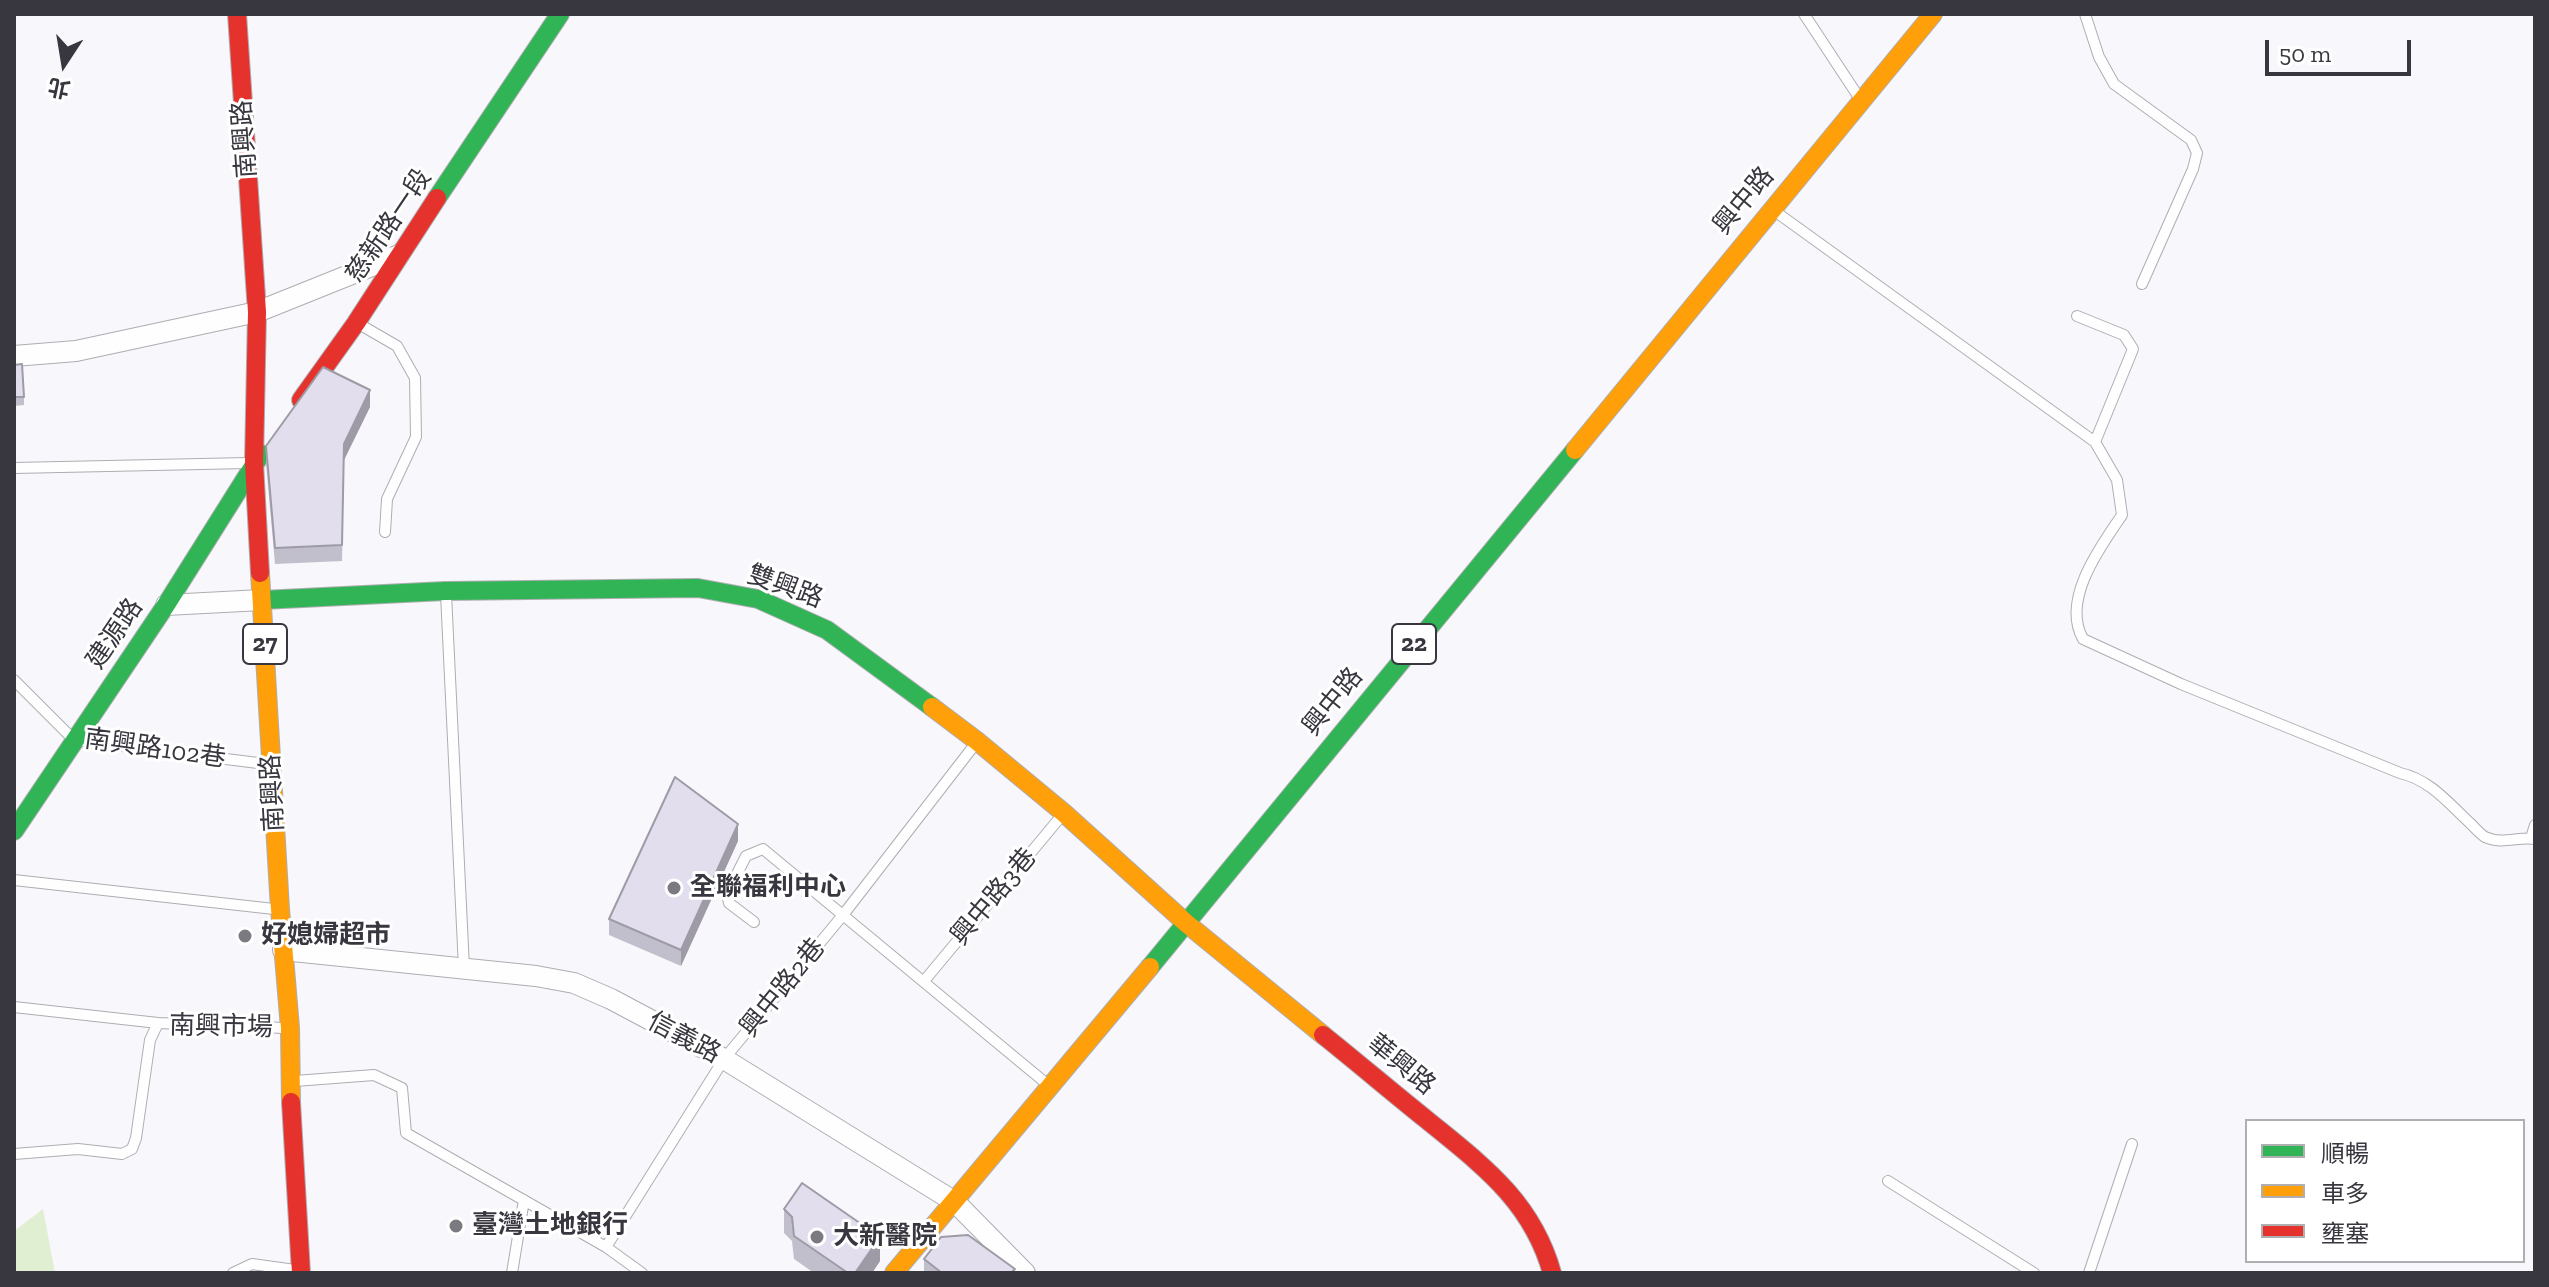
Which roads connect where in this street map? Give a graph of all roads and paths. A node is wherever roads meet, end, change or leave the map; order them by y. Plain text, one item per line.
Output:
1 (237, 14) edge
2 (560, 14) edge
3 (1804, 14) edge
4 (2085, 14) edge
5 (1928, 16) edge
6 (1861, 101) junction
7 (1771, 209) junction
8 (399, 255) junction
9 (2142, 284) dead end
10 (257, 312) junction
11 (2077, 316) dead end
12 (356, 323) junction
13 (14, 356) edge
14 (288, 418) edge
15 (271, 441) edge
16 (2095, 442) junction
17 (254, 463) junction
18 (14, 468) edge
19 (385, 532) dead end
20 (445, 591) junction
21 (262, 600) junction
22 (166, 605) junction
23 (14, 680) edge
24 (74, 740) junction
25 (977, 741) junction
26 (272, 765) junction
27 (1064, 813) junction
28 (2535, 825) edge
29 (14, 831) edge
30 (2533, 839) edge
31 (14, 880) edge
32 (280, 909) junction
33 (843, 915) junction
34 (754, 922) dead end
35 (1186, 923) junction
36 (283, 950) junction
37 (464, 968) junction
38 (924, 981) junction
39 (14, 1007) edge
40 (158, 1023) junction
41 (290, 1028) junction
42 (724, 1059) junction
43 (290, 1081) junction
44 (1049, 1086) junction
45 (2132, 1144) dead end
46 (14, 1154) edge
47 (1888, 1181) dead end
48 (524, 1200) junction
49 (955, 1202) junction
50 (606, 1247) junction
51 (301, 1272) edge
52 (233, 1273) edge
53 (512, 1273) edge
54 (642, 1273) edge
55 (894, 1273) edge
56 (1025, 1273) edge
57 (1552, 1273) edge
58 (2034, 1273) edge
59 (2089, 1273) edge

1 - 10 main road, 南興路 / 27
2 - 8 main road, 慈新路一段
3 - 6 lane
4 - 9 lane
5 - 6 main road, 興中路 / 22
6 - 7 main road, 興中路 / 22
7 - 16 lane
7 - 35 main road, 興中路 / 22
8 - 10 street
8 - 12 main road, 慈新路一段
10 - 13 street
10 - 17 main road, 南興路 / 27
11 - 16 lane
12 - 14 main road, 慈新路一段
12 - 19 lane
15 - 17 main road
16 - 30 lane
17 - 18 lane
17 - 21 main road, 南興路 / 27
17 - 22 main road, 建源路
20 - 21 main road, 雙興路
20 - 25 main road, 雙興路
20 - 37 lane
21 - 22 street
21 - 26 main road, 南興路 / 27
22 - 24 main road, 建源路
23 - 24 lane, 南興路102巷
24 - 26 lane, 南興路102巷
24 - 29 main road, 建源路
25 - 27 main road, 雙興路
25 - 33 lane, 興中路2巷
26 - 32 main road, 南興路 / 27
27 - 35 main road, 雙興路
27 - 38 lane, 興中路3巷
28 - 30 lane
31 - 32 lane
32 - 36 main road, 南興路 / 27
33 - 34 lane
33 - 38 lane
33 - 42 lane, 興中路2巷
35 - 44 main road, 興中路 / 22
35 - 57 main road, 華興路
36 - 37 street, 信義路
36 - 41 main road, 南興路 / 27
37 - 42 street, 信義路
38 - 44 lane
39 - 40 lane
40 - 41 lane, 南興市場
40 - 46 lane, 南興市場
41 - 43 main road, 南興路 / 27
42 - 49 street, 信義路
42 - 50 lane, 興中路2巷
43 - 48 lane
43 - 51 main road, 南興路 / 27
44 - 49 main road, 興中路 / 22
45 - 59 lane
47 - 58 lane
48 - 50 lane
48 - 53 lane
49 - 55 main road, 興中路 / 22
49 - 56 street, 信義路
50 - 54 lane
51 - 52 lane

